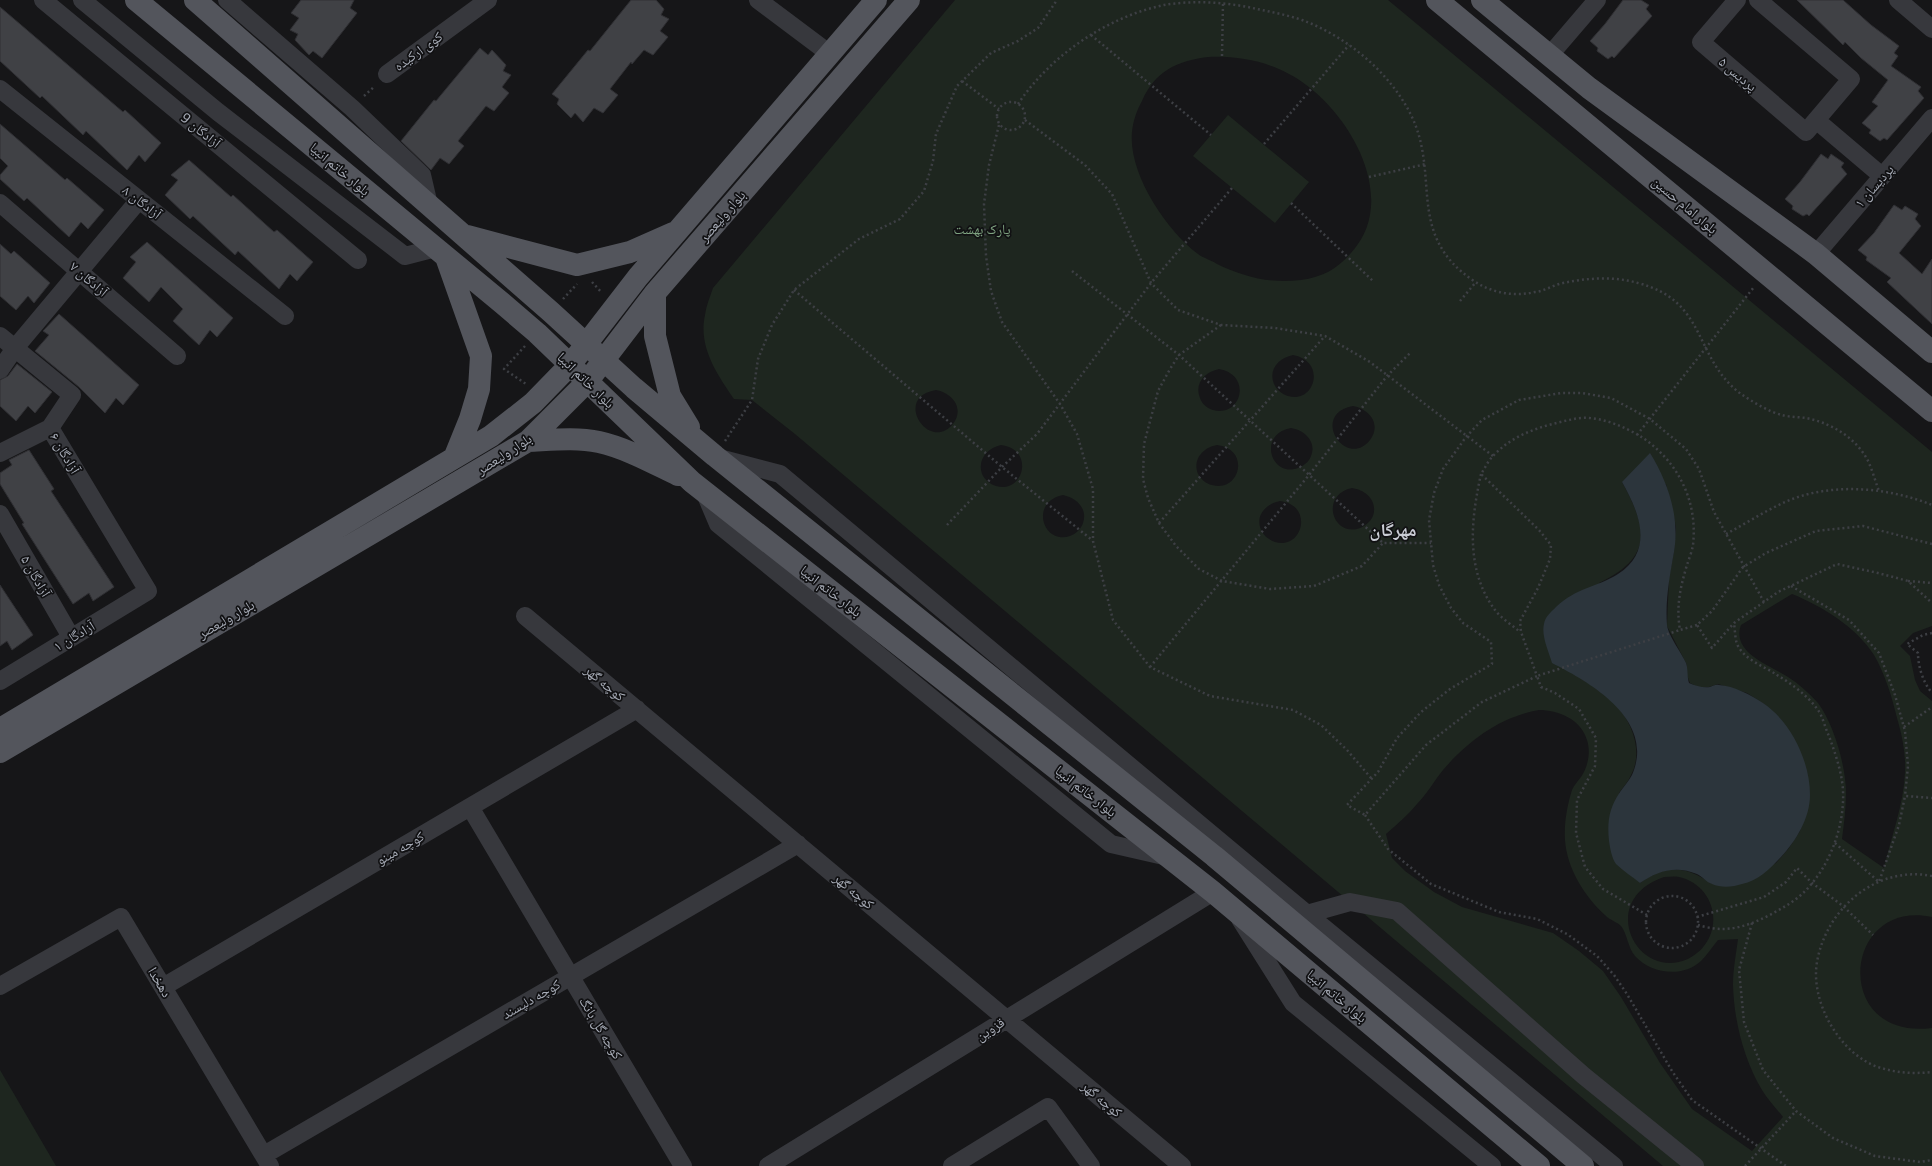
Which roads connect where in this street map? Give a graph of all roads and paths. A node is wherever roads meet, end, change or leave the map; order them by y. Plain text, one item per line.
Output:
1 (43, 0) edge
2 (82, 0) edge
3 (136, 0) edge
4 (196, 0) edge
5 (227, 0) edge
6 (488, 0) edge
7 (758, 0) edge
8 (876, 0) edge
9 (909, 0) edge
10 (1057, 0) edge
11 (1438, 0) edge
12 (1482, 0) edge
13 (1597, 0) edge
14 (1737, 0) edge
15 (1758, 0) edge
16 (1898, 0) edge
17 (1224, 2) junction
18 (1932, 29) edge
19 (1090, 35) junction
20 (1349, 45) junction
21 (830, 54) junction
22 (1222, 56) dead end
23 (1549, 56) junction
24 (387, 74) joint
25 (962, 82) junction
26 (1589, 88) junction
27 (0, 89) edge
28 (1018, 104) junction
29 (352, 108) junction
30 (999, 109) junction
31 (1574, 113) junction
32 (1025, 120) junction
33 (1816, 120) junction
34 (1931, 121) edge
35 (999, 124) junction
36 (1211, 135) dead end
37 (1264, 144) dead end
38 (1426, 164) junction
39 (1882, 176) junction
40 (1370, 177) dead end
41 (1232, 188) dead end
42 (139, 200) junction
43 (0, 203) edge
44 (1291, 203) dead end
45 (429, 205) junction
46 (678, 231) junction
47 (462, 235) junction
48 (480, 250) junction
49 (440, 252) junction
50 (1816, 254) junction
51 (358, 260) dead end
52 (79, 270) junction
53 (1072, 270) dead end
54 (464, 271) junction
55 (1766, 272) junction
56 (1374, 282) dead end
57 (1476, 282) junction
58 (1152, 283) junction
59 (794, 290) junction
60 (655, 293) junction
61 (1460, 301) dead end
62 (1129, 315) junction
63 (285, 316) dead end
64 (1221, 325) junction
65 (0, 336) edge
66 (1325, 336) junction
67 (587, 345) junction
68 (15, 348) junction
69 (1706, 348) junction
70 (1932, 352) edge
71 (1410, 353) dead end
72 (1180, 355) junction
73 (177, 356) dead end
74 (603, 360) junction
75 (570, 365) junction
76 (0, 370) edge
77 (1387, 376) junction
78 (587, 382) junction
79 (1060, 404) junction
80 (1932, 410) edge
81 (1249, 419) junction
82 (1650, 419) junction
83 (50, 428) junction
84 (495, 433) junction
85 (1638, 435) junction
86 (1466, 437) junction
87 (528, 442) junction
88 (706, 449) junction
89 (0, 453) edge
90 (507, 453) junction
91 (455, 456) junction
92 (1493, 456) junction
93 (1002, 467) junction
94 (1481, 474) junction
95 (1309, 475) junction
96 (693, 482) junction
97 (1879, 491) junction
98 (1932, 505) edge
99 (0, 514) edge
100 (1159, 523) junction
101 (948, 525) dead end
102 (1726, 534) junction
103 (1093, 541) junction
104 (1383, 543) junction
105 (1431, 543) junction
106 (1932, 544) edge
107 (1743, 567) junction
108 (1222, 581) junction
109 (1908, 581) junction
110 (1932, 583) edge
111 (1791, 586) junction
112 (148, 591) joint
113 (1764, 602) junction
114 (1932, 603) edge
115 (525, 616) dead end
116 (1734, 623) junction
117 (1697, 626) junction
118 (1680, 630) junction
119 (1521, 632) junction
120 (1932, 633) edge
121 (71, 637) junction
122 (965, 657) junction
123 (1150, 667) junction
124 (1537, 676) junction
125 (945, 680) junction
126 (0, 681) edge
127 (1932, 693) edge
128 (1932, 707) edge
129 (637, 709) junction
130 (1904, 727) junction
131 (11, 730) edge
132 (0, 752) edge
133 (1371, 778) junction
134 (1905, 796) junction
135 (1932, 798) edge
136 (470, 807) junction
137 (1365, 814) junction
138 (1835, 842) junction
139 (798, 844) junction
140 (1170, 858) junction
141 (1932, 876) edge
142 (1879, 882) junction
143 (1812, 883) junction
144 (1213, 892) junction
145 (1843, 906) junction
146 (1235, 910) junction
147 (1307, 914) junction
148 (1647, 915) junction
149 (1697, 917) junction
150 (1752, 923) junction
151 (1698, 925) junction
152 (1873, 935) dead end
153 (570, 976) junction
154 (0, 986) edge
155 (163, 988) junction
156 (1007, 1019) junction
157 (1932, 1072) edge
158 (1796, 1111) junction
159 (1760, 1149) junction
160 (267, 1160) edge
161 (1932, 1160) edge
162 (973, 1161) edge
163 (682, 1166) edge
164 (768, 1166) edge
165 (952, 1166) edge
166 (1091, 1166) edge
167 (1182, 1166) edge
168 (1492, 1166) edge
169 (1540, 1166) edge
170 (1583, 1166) edge
171 (1614, 1166) edge
172 (1694, 1166) edge
173 (1745, 1166) edge
174 (1786, 1166) edge

1 - 51 street, آزادگان 9
2 - 49 street
3 - 49 main road, بلوار خاتم انبیا
4 - 45 main road, بلوار خاتم انبیا
5 - 29 street
6 - 24 street, کوی ارکیده
7 - 21 street
8 - 21 main road, بلوار ولیعصر
9 - 60 main road, بلوار ولیعصر
10 - 25 path
11 - 31 main road, بلوار امام حسین
12 - 23 main road
13 - 23 street
14 - 33 street, پردیس ۵
15 - 33 street, پردیس ۵
16 - 18 street
17 - 19 path
17 - 20 path
17 - 22 path
19 - 28 path
19 - 36 path
20 - 37 path
20 - 38 path
21 - 46 main road, بلوار ولیعصر
23 - 26 main road
24 - 29 path, کوی ارکیده
25 - 30 path
25 - 59 path
26 - 31 main road
26 - 50 main road
27 - 42 street, آزادگان ۸
28 - 30 path
28 - 32 path
29 - 45 street
30 - 35 path
31 - 55 main road, بلوار امام حسین
32 - 35 path
32 - 58 path
33 - 39 street
34 - 39 street, پردیسان ۱
35 - 79 path
38 - 40 path
38 - 57 path
39 - 50 street, پردیسان ۱
41 - 58 path
42 - 52 street
42 - 63 street, آزادگان ۸
43 - 52 street, آزادگان ۷
44 - 56 path
45 - 47 main road, بلوار خاتم انبیا
46 - 47 main road
46 - 67 main road, بلوار ولیعصر
47 - 48 main road, بلوار خاتم انبیا
48 - 54 main road
48 - 67 main road, بلوار خاتم انبیا
49 - 54 main road, بلوار خاتم انبیا
49 - 91 main road
50 - 70 main road
52 - 68 street
52 - 73 street, آزادگان ۷
53 - 62 path
54 - 75 main road, بلوار خاتم انبیا
55 - 69 path
55 - 80 main road, بلوار امام حسین
57 - 61 path
57 - 69 path
58 - 62 path
58 - 64 path
59 - 88 path
59 - 93 path
60 - 74 main road, بلوار ولیعصر
60 - 88 main road
62 - 72 path
62 - 79 path
64 - 66 path
64 - 72 path
65 - 68 street, آزادگان ۶
66 - 77 path
66 - 81 path
67 - 74 main road, بلوار خاتم انبیا
67 - 75 main road, بلوار ولیعصر
68 - 76 street
68 - 83 street, آزادگان ۶
69 - 82 path
69 - 97 path
71 - 77 path
72 - 81 path
72 - 100 path
74 - 78 main road, بلوار ولیعصر
74 - 88 main road, بلوار خاتم انبیا
75 - 78 main road, بلوار خاتم انبیا
75 - 84 main road, بلوار ولیعصر
77 - 86 path
77 - 95 path
78 - 87 main road, بلوار ولیعصر
78 - 96 main road, بلوار خاتم انبیا
79 - 93 path
79 - 103 path
81 - 95 path
81 - 100 path
82 - 85 path
82 - 86 path
82 - 102 path
83 - 89 street
83 - 112 street, آزادگان ۶
84 - 90 main road
84 - 91 main road, بلوار ولیعصر
85 - 92 path
85 - 118 path
86 - 92 path
86 - 105 path
87 - 90 main road, بلوار ولیعصر
87 - 96 main road
88 - 96 main road
88 - 122 main road, بلوار خاتم انبیا
88 - 147 street
90 - 131 main road, بلوار ولیعصر
91 - 131 main road, بلوار ولیعصر
92 - 94 path
93 - 101 path
93 - 103 path
94 - 119 path
94 - 119 path
95 - 104 path
95 - 108 path
96 - 125 main road, بلوار خاتم انبیا
96 - 140 street
97 - 98 path
97 - 102 path
99 - 121 street, آزادگان ۵
100 - 108 path
102 - 107 path
103 - 123 path
104 - 105 path
104 - 108 path
105 - 133 path
106 - 107 path
107 - 113 path
107 - 117 path
108 - 123 path
109 - 110 path
109 - 111 path
109 - 114 path
111 - 113 path
111 - 130 path
112 - 121 street, آزادگان ۱
113 - 116 path
115 - 129 street, کوچه گهر
116 - 117 path
116 - 138 path
117 - 118 path
118 - 124 path
119 - 124 path
120 - 127 path
121 - 126 street, آزادگان ۱
122 - 125 main road
122 - 170 main road, بلوار خاتم انبیا
123 - 133 path
124 - 137 path
124 - 148 path
125 - 140 main road, بلوار خاتم انبیا
128 - 130 path
129 - 136 street, کوچه مینو
129 - 139 street, کوچه گهر
130 - 134 path
131 - 132 main road, بلوار ولیعصر
133 - 137 path
134 - 135 path
134 - 142 path
136 - 153 street, کوچه گل بانگ
136 - 155 street, کوچه مینو
137 - 159 path
138 - 142 path
138 - 143 path
139 - 153 street, کوچه دلپسند
139 - 156 street, کوچه گهر
140 - 144 main road, بلوار خاتم انبیا
141 - 142 path
142 - 145 path
143 - 145 path
143 - 149 path
143 - 150 path
144 - 146 main road, بلوار خاتم انبیا
144 - 156 street, قزوین
145 - 152 path
145 - 157 path
146 - 168 street
146 - 169 main road, بلوار خاتم انبیا
147 - 171 street
147 - 172 street
148 - 149 path
148 - 151 path
149 - 151 path
150 - 151 path
150 - 158 path
153 - 160 street, کوچه دلپسند
153 - 163 street, کوچه گل بانگ
154 - 155 street, دهخدا
155 - 160 street, دهخدا
156 - 164 street, قزوین
156 - 167 street, کوچه گهر
158 - 159 path
158 - 161 path
159 - 173 path
159 - 174 path
162 - 165 street
162 - 166 street

